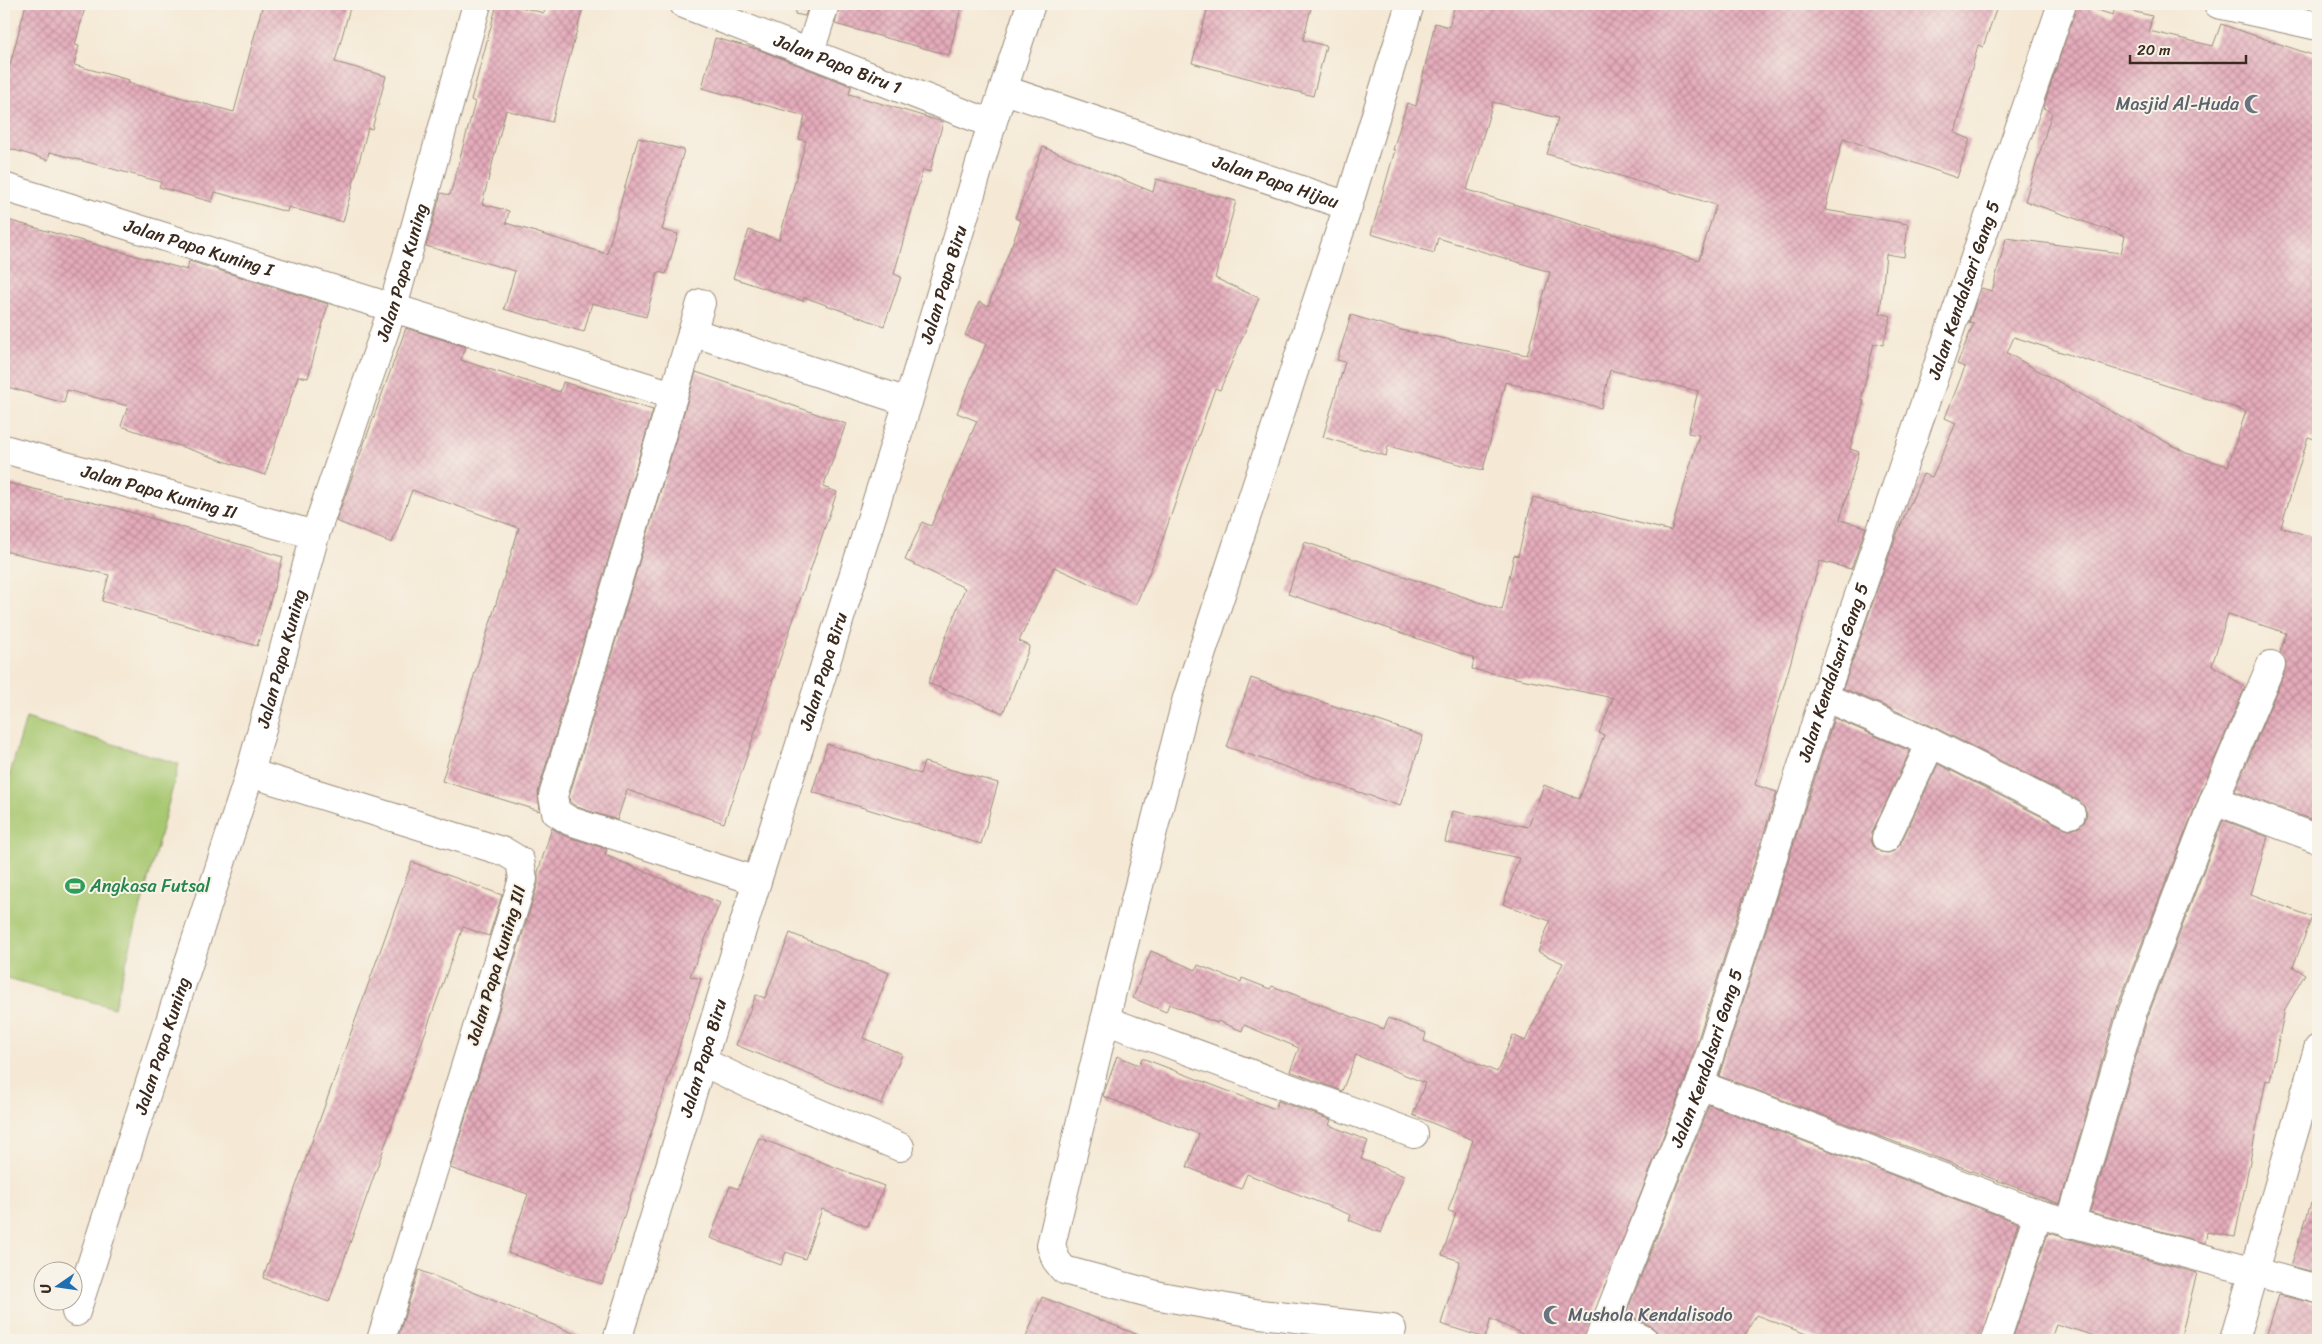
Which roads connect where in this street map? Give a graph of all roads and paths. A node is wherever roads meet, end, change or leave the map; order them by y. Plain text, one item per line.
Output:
1 (477, 4) edge
2 (684, 4) edge
3 (825, 4) edge
4 (1031, 4) edge
5 (1410, 4) edge
6 (2062, 4) edge
7 (2218, 4) edge
8 (2272, 10) edge
9 (2318, 26) edge
10 (810, 52) junction
11 (1005, 90) junction
12 (992, 124) junction
13 (4, 187) edge
14 (1348, 206) junction
15 (701, 304) dead end
16 (393, 307) junction
17 (692, 332) junction
18 (673, 395) junction
19 (908, 402) junction
20 (4, 449) edge
21 (315, 534) junction
22 (2271, 665) dead end
23 (1824, 697) junction
24 (1931, 742) junction
25 (250, 773) junction
26 (2214, 800) junction
27 (2071, 814) dead end
28 (1886, 838) dead end
29 (2318, 839) edge
30 (757, 881) junction
31 (1104, 1020) junction
32 (2318, 1049) edge
33 (703, 1062) junction
34 (1700, 1085) junction
35 (1414, 1134) dead end
36 (900, 1148) dead end
37 (2038, 1214) junction
38 (2070, 1224) junction
39 (2255, 1271) junction
40 (2318, 1289) edge
41 (82, 1293) edge
42 (1392, 1329) dead end
43 (1603, 1331) edge
44 (381, 1340) edge
45 (617, 1340) edge
46 (1644, 1340) edge
47 (1996, 1340) edge
48 (2234, 1340) edge

1 - 16 street, Jalan Papa Kuning
2 - 10 street, Jalan Papa Biru 1
3 - 10 street
4 - 11 street, Jalan Papa Biru
5 - 14 street, Jalan Papa Hijau
6 - 23 street, Jalan Kendalsari Gang 5
7 - 8 street
8 - 9 street
10 - 12 street, Jalan Papa Biru 1
11 - 12 street, Jalan Papa Biru
11 - 14 street, Jalan Papa Hijau
12 - 19 street, Jalan Papa Biru
13 - 16 street, Jalan Papa Kuning I
14 - 31 street
15 - 17 street
16 - 18 street, Jalan Papa Kuning I
16 - 21 street, Jalan Papa Kuning
17 - 18 street
17 - 19 street
18 - 30 street
19 - 30 street, Jalan Papa Biru
20 - 21 street, Jalan Papa Kuning II
21 - 25 street, Jalan Papa Kuning
22 - 26 street
23 - 24 street
23 - 34 street, Jalan Kendalsari Gang 5
24 - 27 street
24 - 28 street
25 - 41 street, Jalan Papa Kuning
25 - 44 street, Jalan Papa Kuning III
26 - 29 street
26 - 38 street
30 - 33 street, Jalan Papa Biru
31 - 35 street
31 - 42 street
32 - 39 street
33 - 36 street
33 - 45 street, Jalan Papa Biru
34 - 37 street
34 - 43 street, Jalan Kendalsari Gang 5
37 - 38 street
37 - 47 street
38 - 39 street
39 - 40 street
39 - 48 street
43 - 46 street

